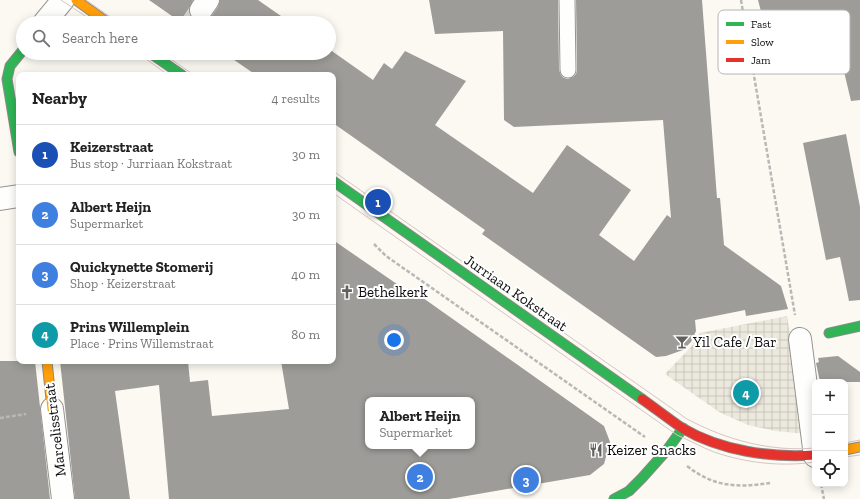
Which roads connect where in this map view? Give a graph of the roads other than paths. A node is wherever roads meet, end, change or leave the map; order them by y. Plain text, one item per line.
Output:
1 (62, 0) edge
2 (76, 0) edge
3 (567, 0) edge
4 (49, 16) edge
5 (98, 16) edge
6 (16, 59) edge
7 (568, 70) dead end
8 (16, 132) edge
9 (336, 183) edge
10 (16, 196) edge
11 (0, 199) edge
12 (860, 326) edge
13 (829, 333) dead end
14 (800, 339) road end
15 (47, 364) edge
16 (52, 409) joint
17 (683, 428) junction
18 (860, 447) edge
19 (848, 449) edge
20 (814, 451) edge
21 (812, 456) edge
22 (63, 499) edge
23 (614, 499) edge

1 - 4 street
2 - 5 main road
3 - 7 lane
6 - 8 main road
9 - 17 main road, Jurriaan Kokstraat
10 - 11 street
12 - 13 main road
14 - 20 street
15 - 16 main road, Marcelisstraat
16 - 22 street, Marcelisstraat
17 - 21 main road, Jurriaan Kokstraat
17 - 23 main road
18 - 19 main road

